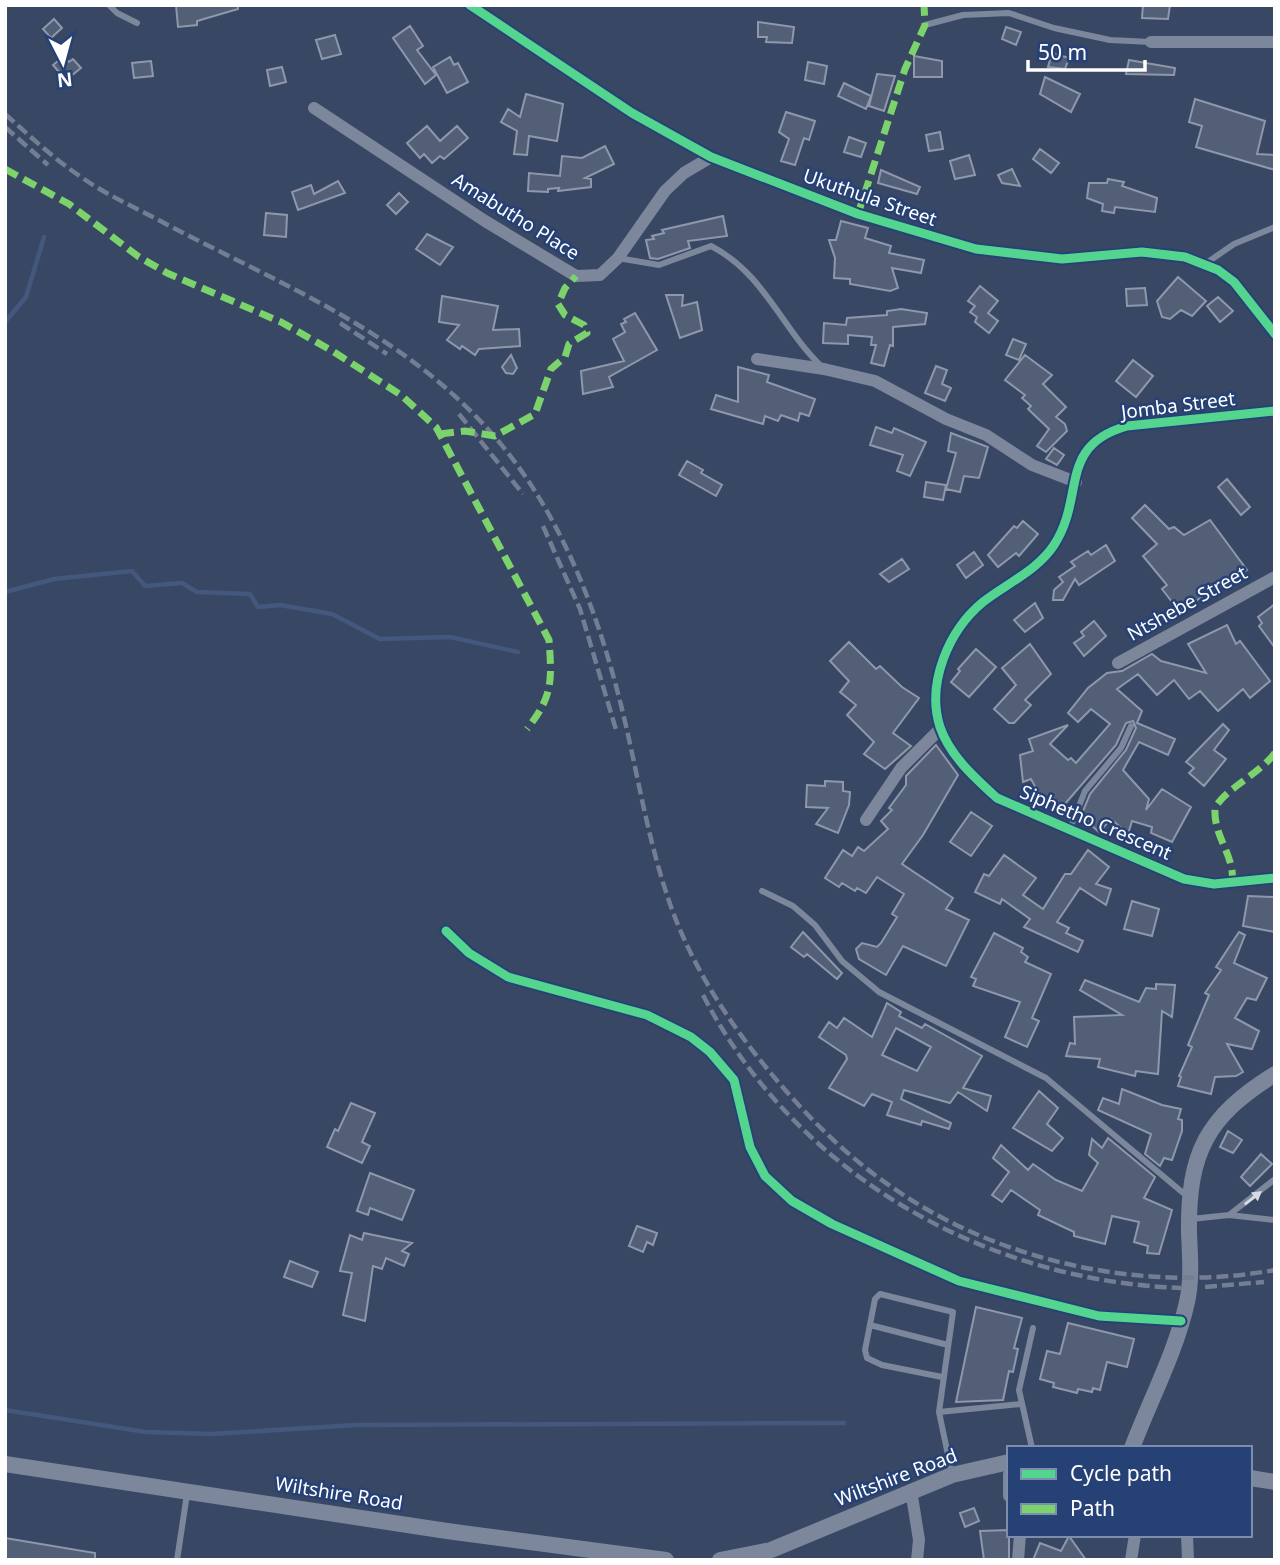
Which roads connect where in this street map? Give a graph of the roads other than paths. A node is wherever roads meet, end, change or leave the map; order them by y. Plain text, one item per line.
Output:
1 (109, 5) edge
2 (470, 5) edge
3 (138, 23) dead end
4 (925, 25) dead end
5 (1151, 42) joint
6 (1275, 42) edge
7 (314, 108) dead end
8 (711, 158) junction
9 (1275, 227) edge
10 (618, 258) junction
11 (1205, 264) junction
12 (1275, 334) edge
13 (757, 359) dead end
14 (824, 369) junction
15 (1275, 411) edge
16 (1076, 482) junction
17 (1275, 577) edge
18 (1118, 663) dead end
19 (1131, 726) dead end
20 (941, 728) junction
21 (866, 820) dead end
22 (1069, 831) junction
23 (1275, 878) edge
24 (762, 891) dead end
25 (446, 930) dead end
26 (1275, 1074) edge
27 (1275, 1179) edge
28 (1189, 1199) junction
29 (1229, 1215) junction
30 (1189, 1220) junction
31 (1275, 1220) edge
32 (1181, 1321) junction
33 (870, 1325) junction
34 (1033, 1328) dead end
35 (948, 1345) junction
36 (942, 1377) junction
37 (1020, 1404) junction
38 (939, 1412) junction
39 (1031, 1446) edge
40 (1133, 1446) edge
41 (1007, 1462) edge
42 (5, 1464) edge
43 (952, 1475) junction
44 (1252, 1478) edge
45 (1275, 1482) edge
46 (911, 1490) junction
47 (187, 1492) junction
48 (1020, 1537) edge
49 (1135, 1537) edge
50 (1187, 1537) edge
51 (765, 1555) edge
52 (177, 1560) edge
53 (666, 1560) edge
54 (720, 1560) edge
55 (917, 1560) edge
56 (1018, 1560) edge
57 (1131, 1560) edge
58 (1188, 1560) edge

1 - 3 lane
2 - 8 street, Ukuthula Street
4 - 5 lane
5 - 6 street
7 - 10 street, Amabutho Place
8 - 10 street, Amabutho Place
8 - 11 street, Ukuthula Street
9 - 11 lane
10 - 14 lane
11 - 12 street, Ukuthula Street
13 - 14 street
14 - 16 street
15 - 16 street, Jomba Street
16 - 20 street, Siphetho Crescent
17 - 18 street, Ntshebe Street
19 - 22 lane
20 - 21 street
20 - 22 street, Siphetho Crescent
22 - 23 street, Siphetho Crescent
24 - 28 lane
25 - 32 street
26 - 28 street
29 -> 27 lane
28 - 30 street
29 - 30 lane
29 - 31 lane
30 - 32 street
32 - 40 street
33 - 35 lane
33 - 35 lane
33 - 36 lane
34 - 37 lane
35 - 36 lane
36 - 38 lane
37 - 38 lane
37 - 39 lane
38 - 43 lane
41 - 43 street, Wiltshire Road
42 - 47 street, Wiltshire Road
43 - 46 street, Wiltshire Road
44 - 45 street
46 - 51 street, Wiltshire Road
46 - 55 street
47 - 52 lane
47 - 53 street, Wiltshire Road
48 - 56 street
49 - 57 street
50 - 58 street
51 - 54 street, Wiltshire Road

